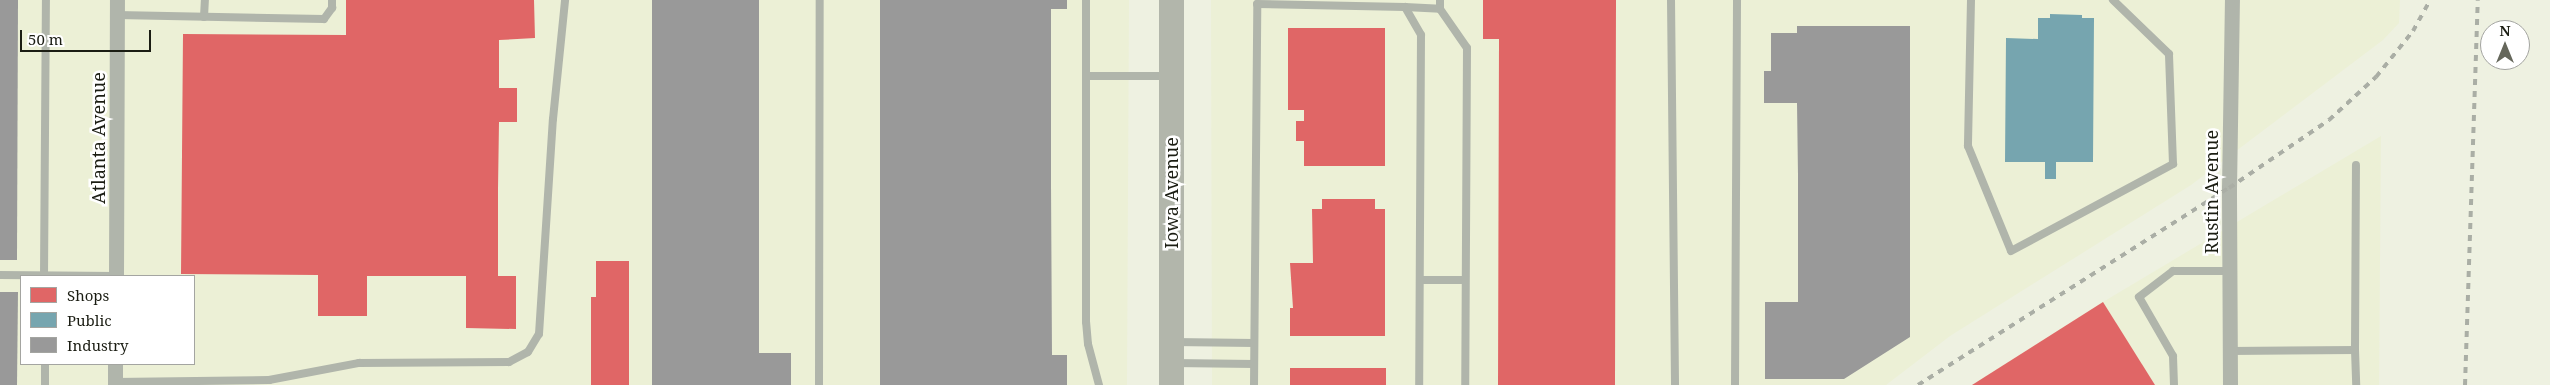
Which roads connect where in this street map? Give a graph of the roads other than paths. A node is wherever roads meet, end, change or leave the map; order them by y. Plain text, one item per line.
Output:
1 (46, 0) edge
2 (205, 0) edge
3 (332, 0) edge
4 (566, 0) edge
5 (820, 0) edge
6 (1086, 0) edge
7 (1170, 0) edge
8 (1440, 0) edge
9 (1671, 0) edge
10 (1737, 0) edge
11 (1972, 0) edge
12 (2113, 0) edge
13 (2232, 0) edge
14 (1405, 7) junction
15 (117, 8) edge
16 (1440, 9) junction
17 (204, 17) junction
18 (1086, 76) junction
19 (1170, 76) junction
20 (2356, 166) dead end
21 (2229, 271) junction
22 (0, 275) edge
23 (20, 275) edge
24 (44, 275) edge
25 (116, 275) edge
26 (1421, 280) junction
27 (1466, 280) junction
28 (1254, 343) junction
29 (2355, 350) junction
30 (2230, 351) junction
31 (1171, 363) edge
32 (1254, 364) junction
33 (45, 365) edge
34 (116, 365) edge
35 (115, 384) edge
36 (191, 384) edge
37 (45, 385) edge
38 (819, 385) edge
39 (1099, 385) edge
40 (1254, 385) edge
41 (1419, 385) edge
42 (1465, 385) edge
43 (1674, 385) edge
44 (1735, 385) edge
45 (2174, 385) edge
46 (2230, 385) edge
47 (2356, 385) edge

1 - 24 lane
2 - 17 lane
3 - 17 lane
4 - 36 lane
5 - 38 lane
6 - 18 lane
7 - 19 main road, Iowa Avenue
8 - 16 lane
9 - 43 lane
10 - 44 lane
11 - 12 lane
13 - 21 street, Rustin Avenue
14 - 16 lane
14 - 26 lane
14 - 28 lane
15 - 17 lane
15 - 25 street, Atlanta Avenue
16 - 27 lane
18 - 19 lane
18 - 39 lane
19 - 31 main road, Iowa Avenue
20 - 29 lane
21 - 30 street, Rustin Avenue
21 - 45 lane
22 - 23 lane
26 - 27 lane
26 - 41 lane
27 - 42 lane
28 - 31 lane
28 - 32 lane
29 - 30 lane
29 - 47 lane
30 - 46 street, Rustin Avenue
31 - 32 lane
32 - 40 lane
33 - 37 lane
34 - 35 street
35 - 36 lane

